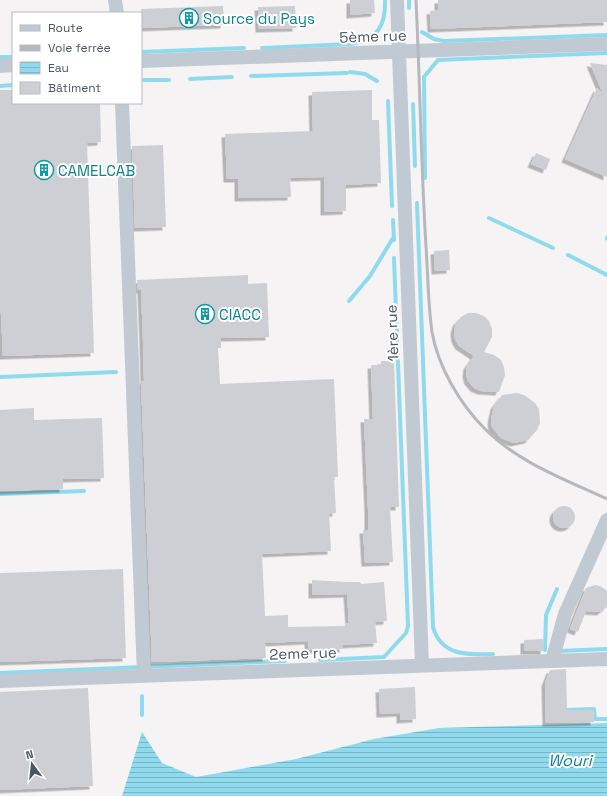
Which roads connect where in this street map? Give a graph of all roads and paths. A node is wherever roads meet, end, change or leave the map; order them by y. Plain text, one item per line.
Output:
1 (115, 0) edge
2 (397, 0) edge
3 (117, 12) edge
4 (607, 44) edge
5 (398, 52) junction
6 (142, 61) edge
7 (12, 65) edge
8 (0, 66) edge
9 (122, 104) edge
10 (607, 520) edge
11 (607, 658) edge
12 (552, 661) junction
13 (422, 666) junction
14 (144, 676) junction
15 (0, 681) edge

1 - 3 street
2 - 5 street, 1ère rue
4 - 5 street, 5ème rue
5 - 6 street, 5ème rue
5 - 13 street, 1ère rue
7 - 8 street
9 - 14 street
10 - 12 street
11 - 12 street, 2eme rue
12 - 13 street, 2eme rue
13 - 14 street, 2eme rue
14 - 15 street, 2eme rue

